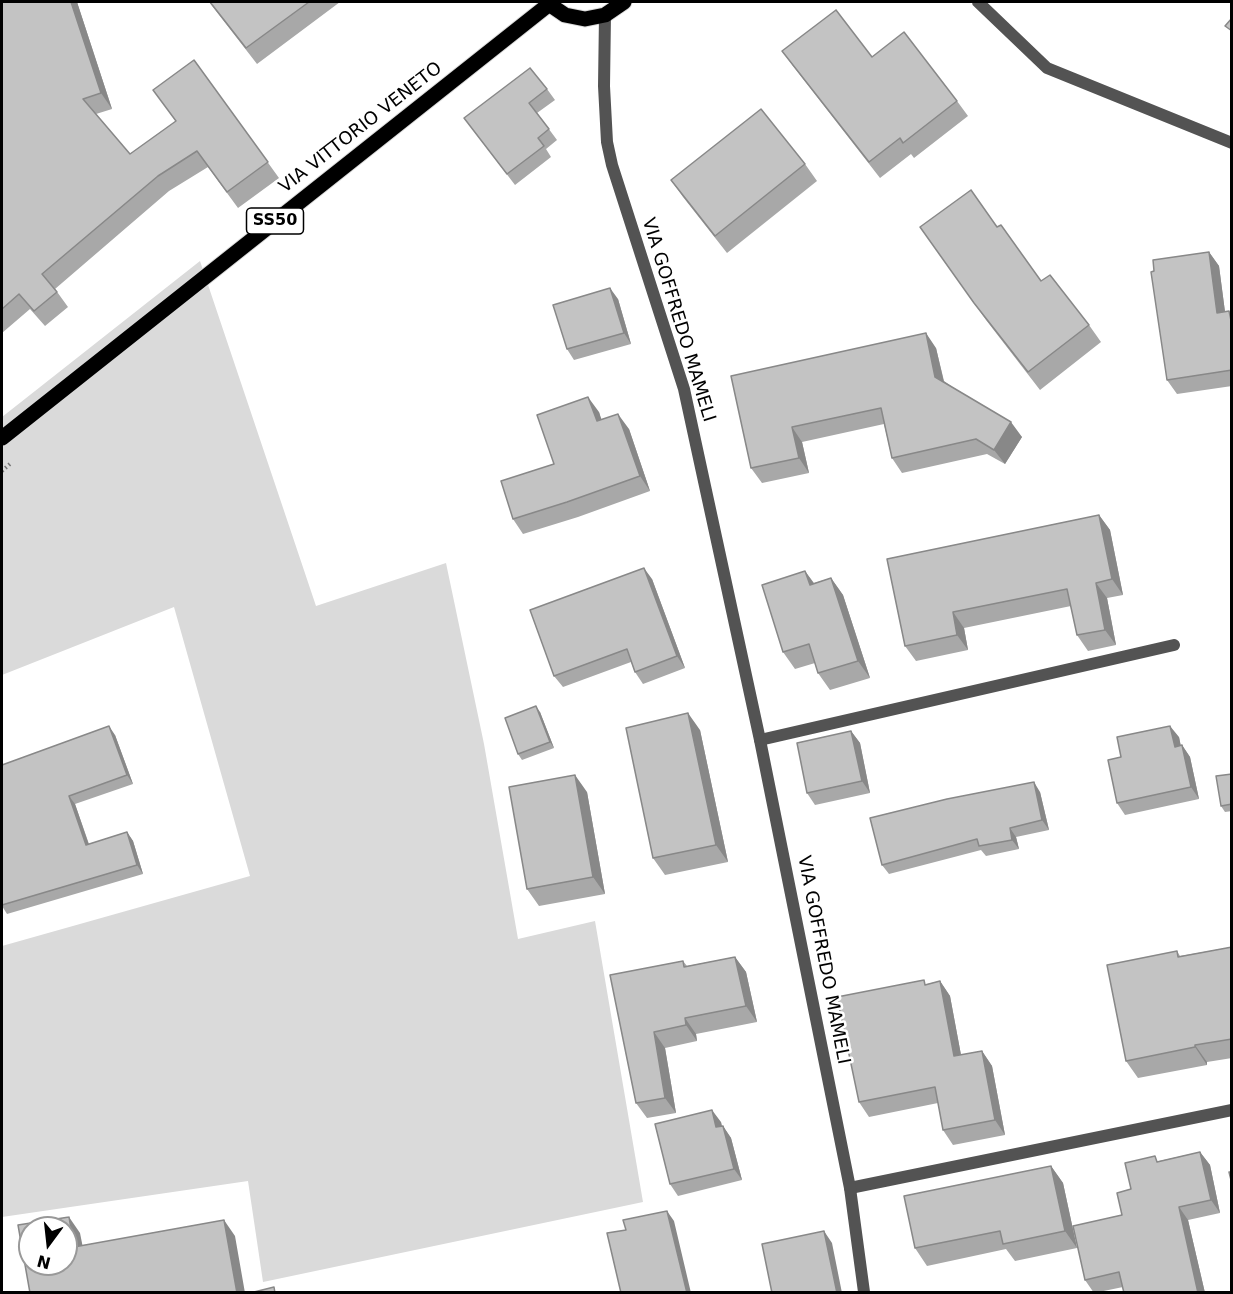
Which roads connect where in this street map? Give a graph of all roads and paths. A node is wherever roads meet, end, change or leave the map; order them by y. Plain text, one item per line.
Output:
1 (624, 2) edge
2 (978, 2) edge
3 (547, 3) edge
4 (605, 15) junction
5 (1232, 143) edge
6 (2, 438) edge
7 (1174, 645) dead end
8 (760, 740) junction
9 (1232, 1110) edge
10 (850, 1188) junction
11 (864, 1293) edge

1 - 4 main road
2 - 5 street
3 - 4 main road, VIA VITTORIO VENETO
3 - 6 main road, VIA VITTORIO VENETO / SS50
4 - 8 street, VIA GOFFREDO MAMELI
7 - 8 street
8 - 10 street, VIA GOFFREDO MAMELI
9 - 10 street
10 - 11 street, VIA GOFFREDO MAMELI

